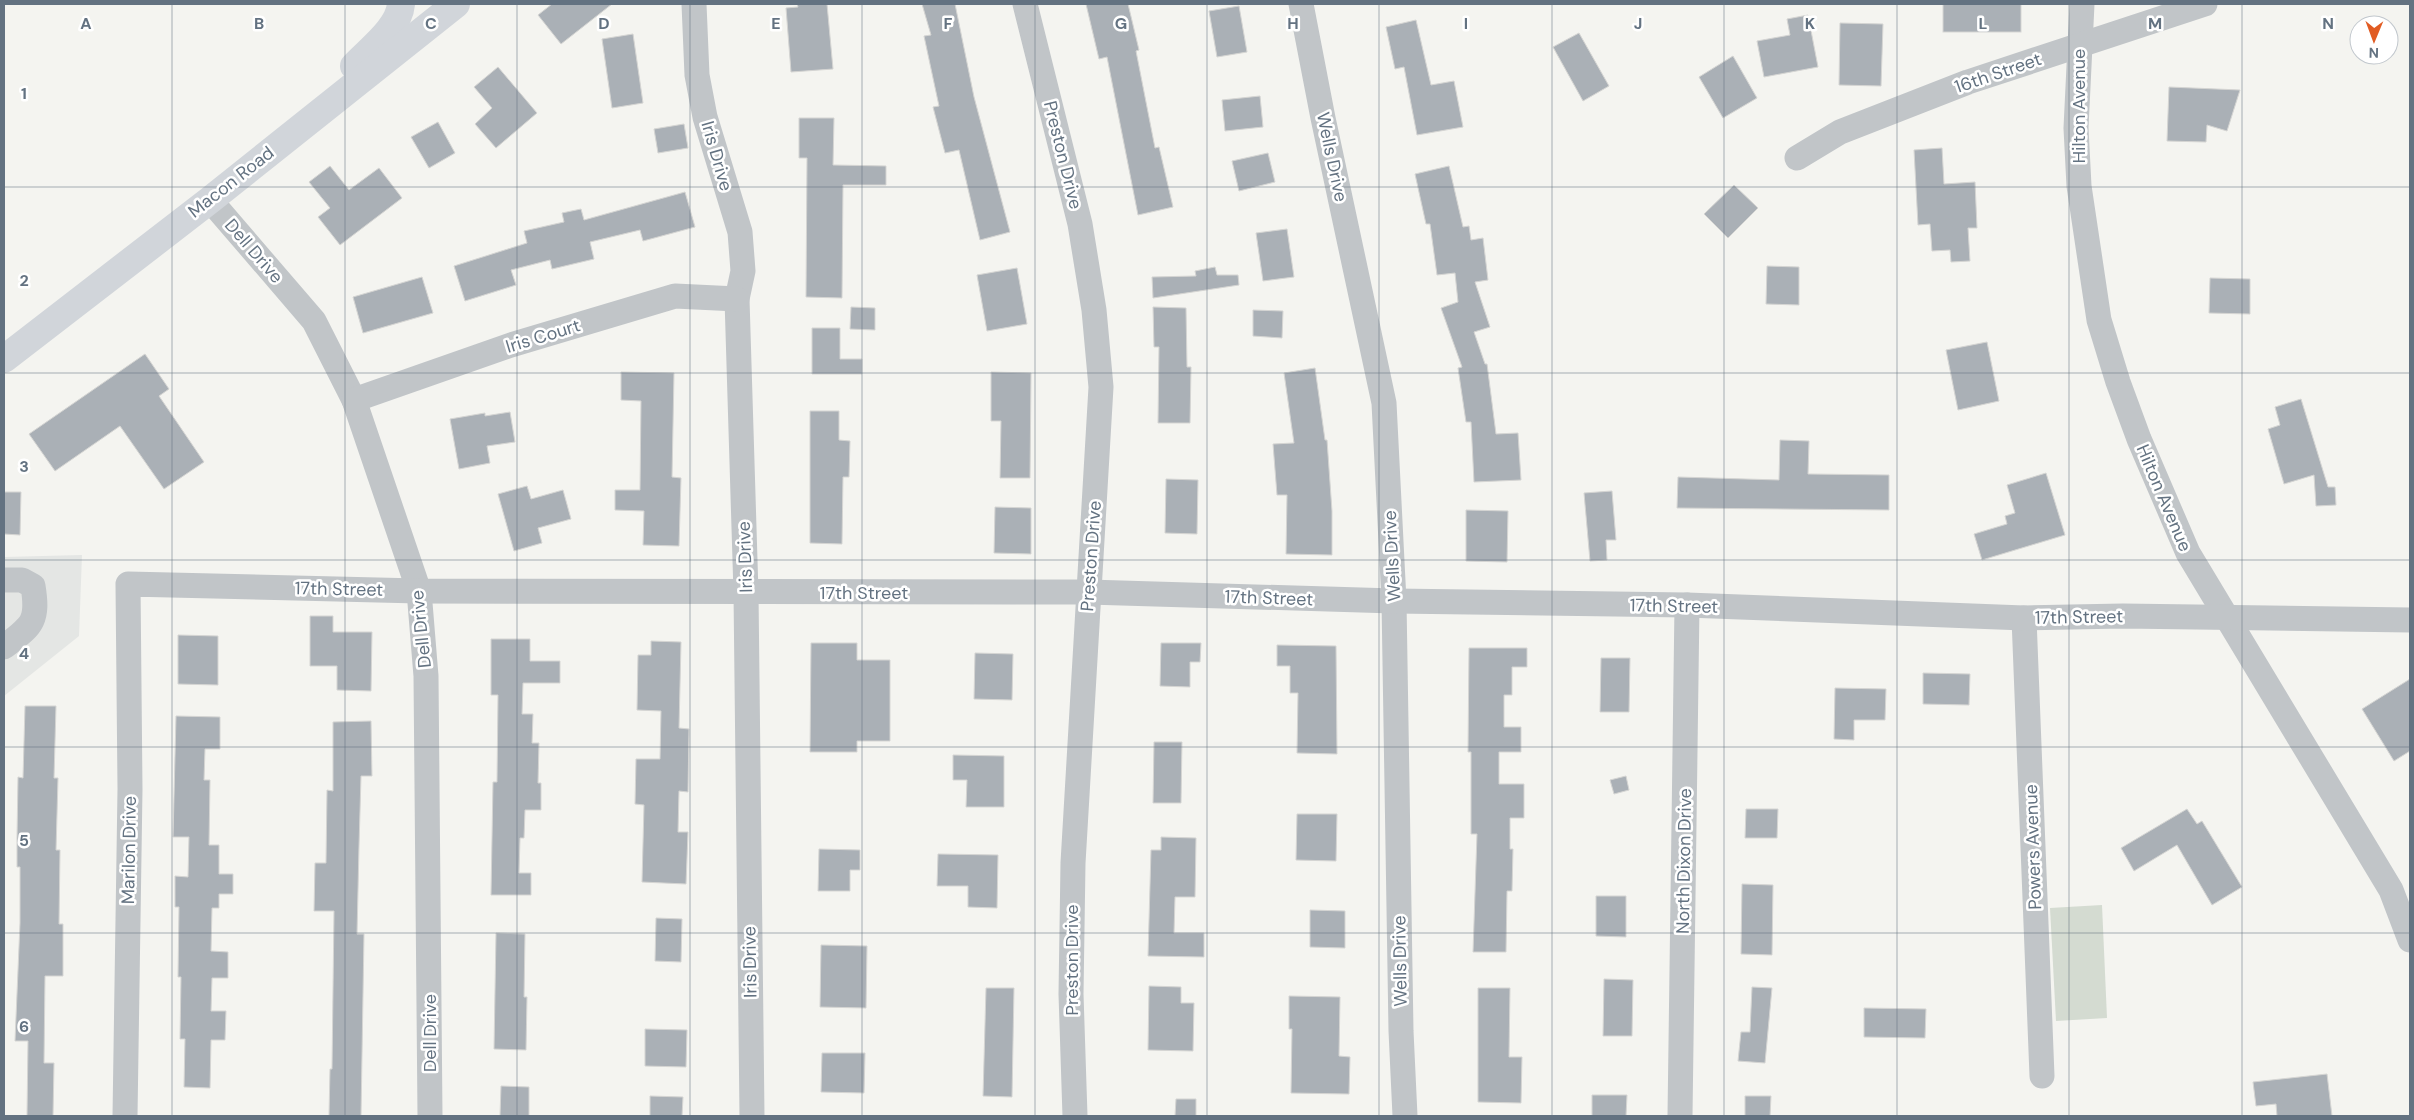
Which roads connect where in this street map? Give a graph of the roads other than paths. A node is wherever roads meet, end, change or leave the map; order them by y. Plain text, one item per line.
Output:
1 (401, 4) edge
2 (456, 4) edge
3 (694, 4) edge
4 (1025, 4) edge
5 (1301, 4) edge
6 (2082, 4) edge
7 (2205, 4) edge
8 (2080, 45) junction
9 (339, 96) junction
10 (1797, 158) dead end
11 (210, 200) junction
12 (737, 299) junction
13 (4, 359) edge
14 (354, 400) junction
15 (11, 584) edge
16 (128, 584) joint
17 (419, 591) junction
18 (1088, 592) junction
19 (746, 593) junction
20 (1394, 601) junction
21 (1687, 605) junction
22 (2226, 616) junction
23 (2024, 618) junction
24 (2410, 620) edge
25 (4, 647) edge
26 (2410, 940) edge
27 (2042, 1076) dead end
28 (125, 1116) edge
29 (430, 1116) edge
30 (752, 1116) edge
31 (1075, 1116) edge
32 (1405, 1116) edge
33 (1680, 1116) edge

1 - 9 main road
2 - 9 main road, Macon Road
3 - 12 street, Iris Drive
4 - 18 street, Preston Drive
5 - 20 street, Wells Drive
6 - 8 street, Hilton Avenue
7 - 8 street, 16th Street
8 - 10 street, 16th Street
8 - 22 street, Hilton Avenue
9 - 11 main road, Macon Road
11 - 13 main road, Macon Road
11 - 14 street, Dell Drive
12 - 14 street, Iris Court
12 - 19 street, Iris Drive
14 - 17 street, Dell Drive
15 - 25 street
16 - 17 street, 17th Street
16 - 28 street, Marilon Drive
17 - 19 street, 17th Street
17 - 29 street, Dell Drive
18 - 19 street, 17th Street
18 - 20 street, 17th Street
18 - 31 street, Preston Drive
19 - 30 street, Iris Drive
20 - 21 street, 17th Street
20 - 32 street, Wells Drive
21 - 23 street, 17th Street
21 - 33 street, North Dixon Drive
22 - 23 street, 17th Street
22 - 24 street, 17th Street
22 - 26 street, Hilton Avenue
23 - 27 street, Powers Avenue

